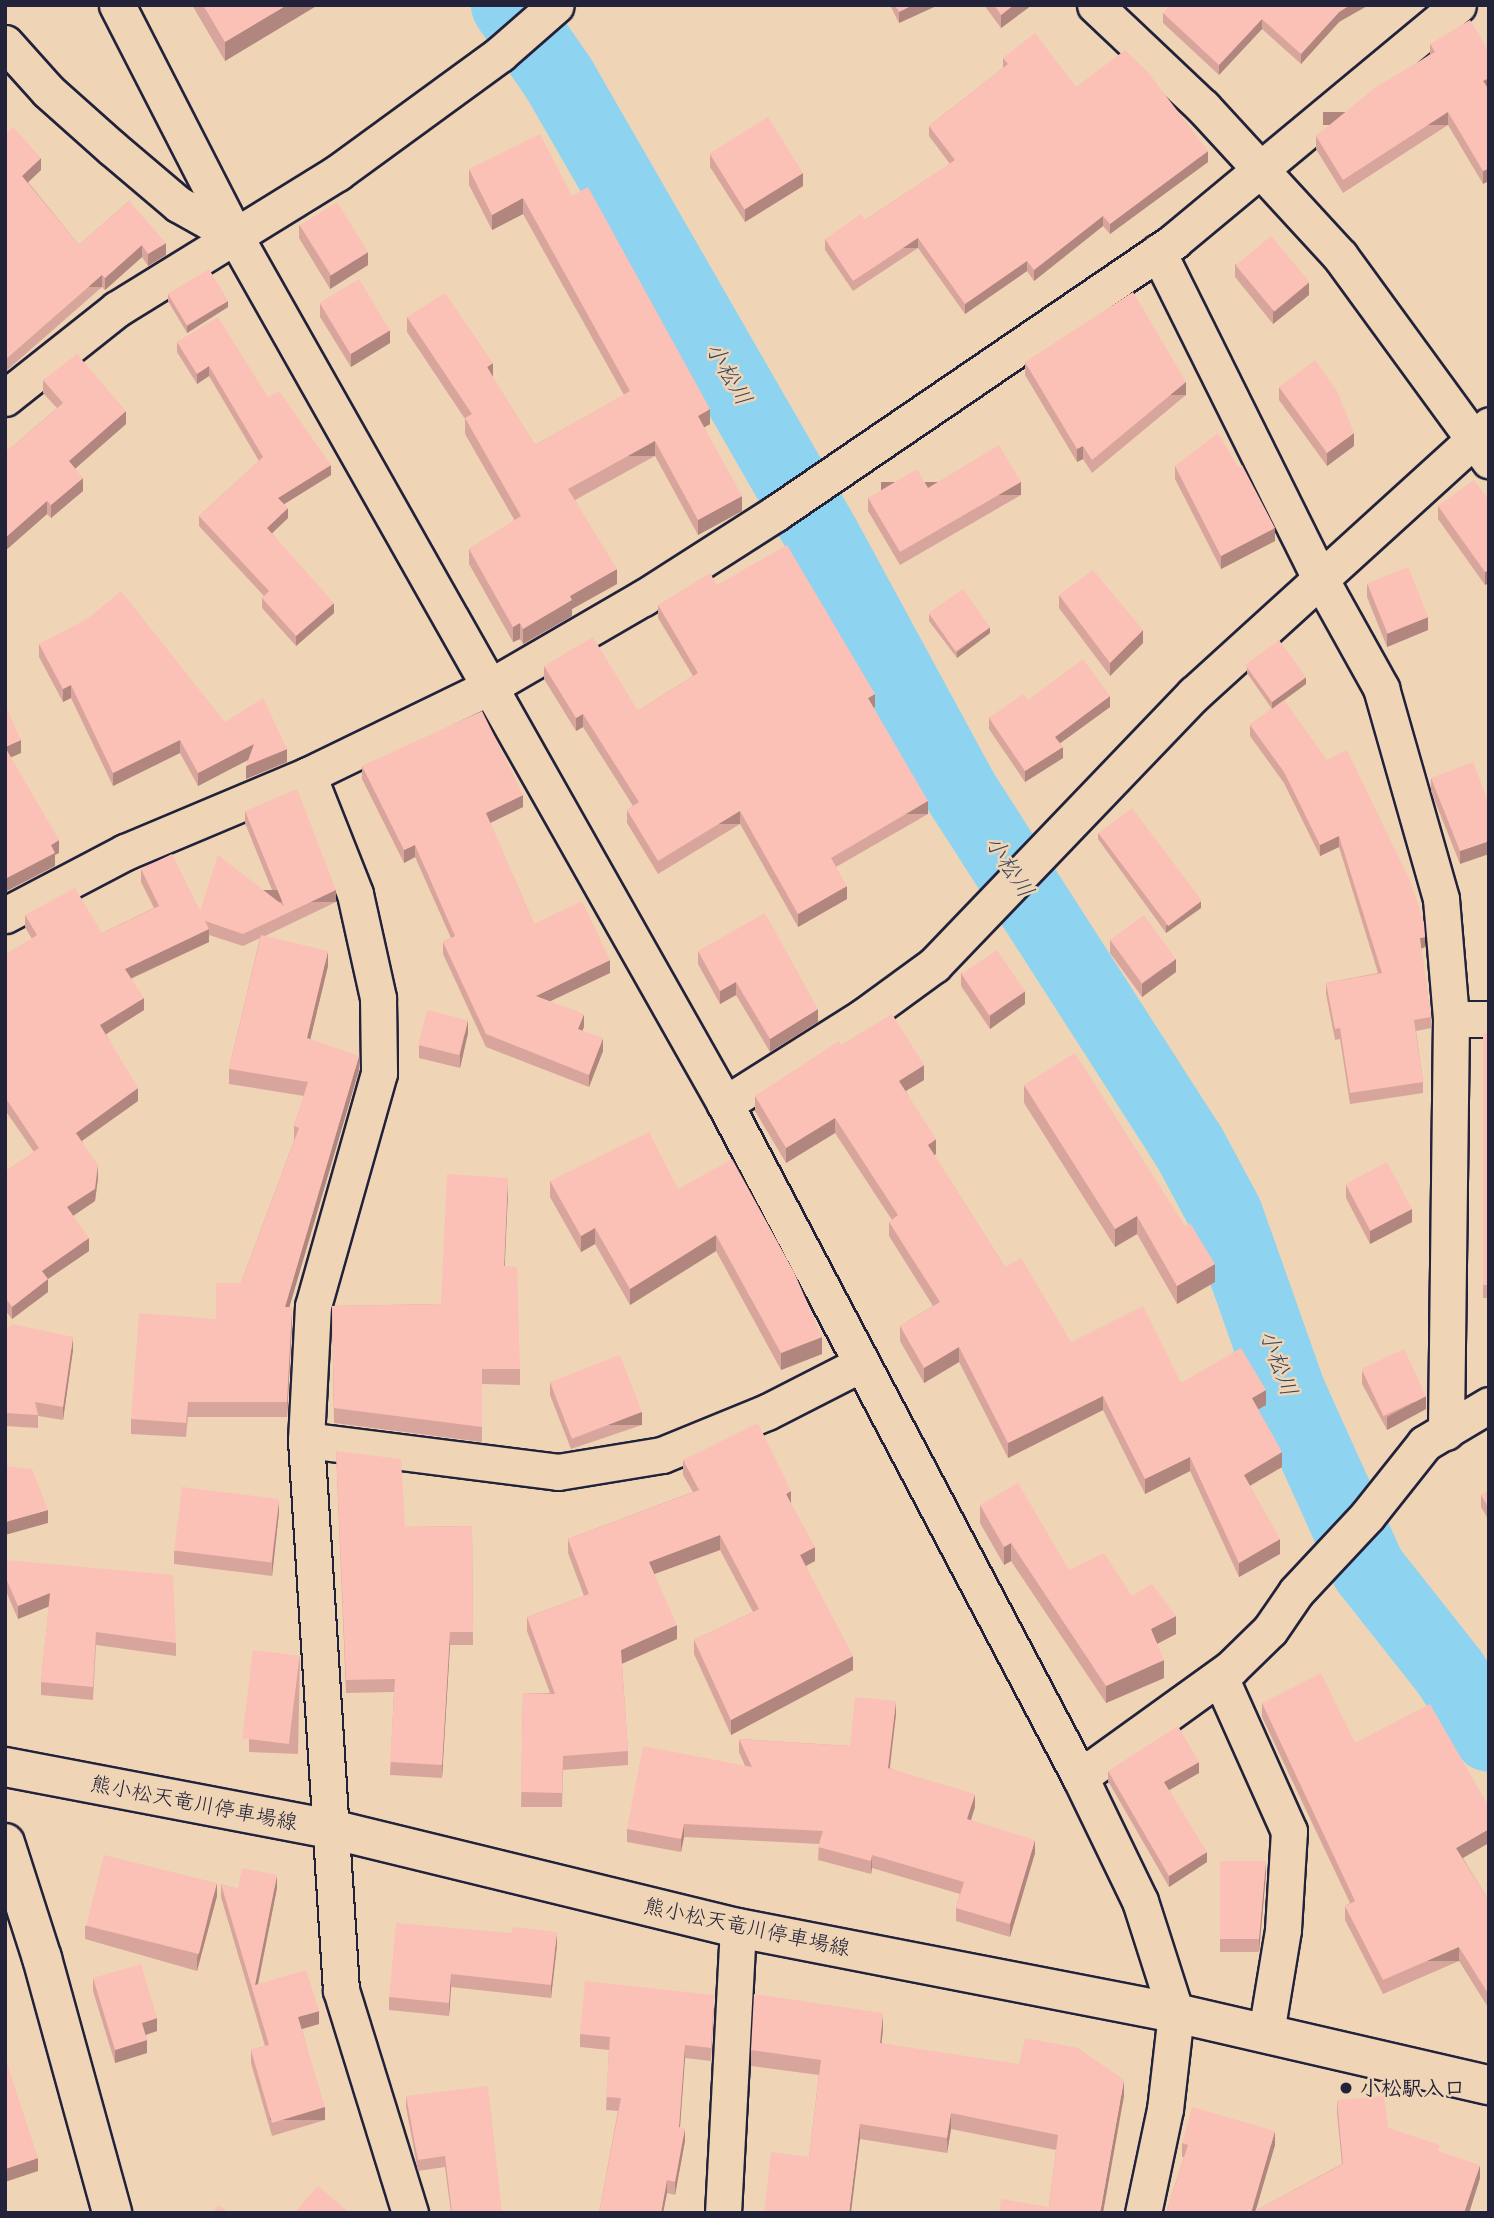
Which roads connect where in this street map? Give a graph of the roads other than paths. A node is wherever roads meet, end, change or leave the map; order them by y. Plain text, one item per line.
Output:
1 (117, 5) edge
2 (1095, 5) edge
3 (1458, 5) edge
4 (554, 7) edge
5 (5, 43) edge
6 (1257, 169) junction
7 (235, 236) junction
8 (1157, 252) junction
9 (5, 398) edge
10 (1483, 441) edge
11 (1321, 580) junction
12 (491, 686) junction
13 (308, 775) junction
14 (5, 915) edge
15 (1451, 1019) junction
16 (1489, 1019) edge
17 (725, 1104) junction
18 (861, 1364) junction
19 (1489, 1405) edge
20 (1446, 1432) junction
21 (306, 1440) junction
22 (1220, 1677) junction
23 (5, 1767) edge
24 (1080, 1777) junction
25 (331, 1829) junction
26 (5, 1843) edge
27 (738, 1928) junction
28 (1176, 2012) junction
29 (1266, 2033) junction
30 (1489, 2085) edge
31 (112, 2213) edge
32 (410, 2213) edge
33 (723, 2213) edge
34 (1143, 2213) edge

1 - 7 street
2 - 6 street
3 - 6 street
4 - 7 street
5 - 7 street
6 - 8 street
6 - 10 street
7 - 9 street
7 - 12 street
8 - 11 street
8 - 12 street
10 - 11 street
11 - 15 street
11 - 17 street
12 - 13 street
12 - 17 street
13 - 14 street
13 - 21 street
15 - 16 street
15 - 20 street
17 - 18 street
18 - 21 street
18 - 24 street
19 - 20 street
20 - 22 street
21 - 25 street
22 - 24 street
22 - 29 street
23 - 25 main road, 熊小松天竜川停車場線
24 - 28 street
25 - 27 main road, 熊小松天竜川停車場線
25 - 32 street
26 - 31 main road
27 - 28 main road, 熊小松天竜川停車場線
27 - 33 street
28 - 29 main road, 熊小松天竜川停車場線
28 - 34 street
29 - 30 main road, 熊小松天竜川停車場線

